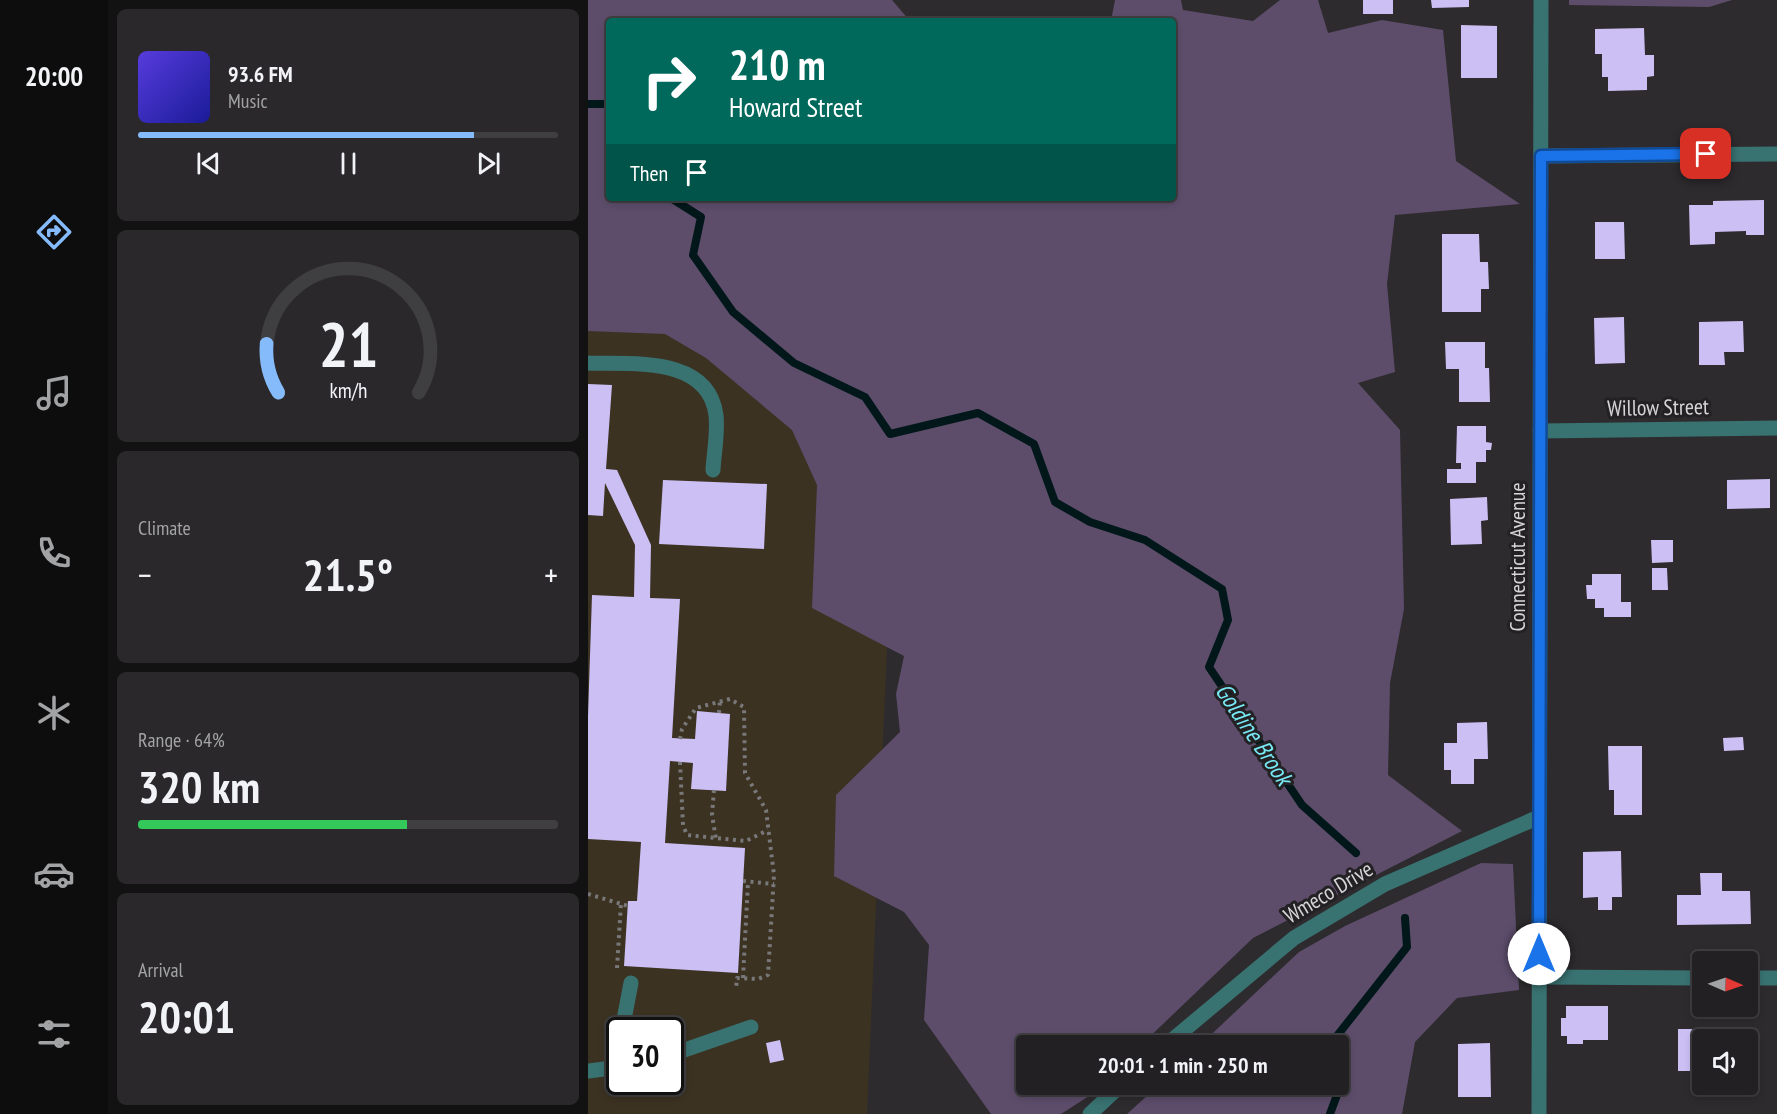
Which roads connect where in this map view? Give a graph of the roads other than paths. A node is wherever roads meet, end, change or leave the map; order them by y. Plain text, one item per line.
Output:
1 (1541, 0) edge
2 (1777, 154) edge
3 (1541, 156) junction
4 (588, 363) edge
5 (1777, 428) edge
6 (1540, 431) junction
7 (713, 470) dead end
8 (1539, 817) junction
9 (1539, 977) junction
10 (1692, 978) edge
11 (1758, 978) edge
12 (1777, 978) edge
13 (632, 983) dead end
14 (625, 1017) edge
15 (751, 1027) dead end
16 (1177, 1035) edge
17 (684, 1050) edge
18 (606, 1069) edge
19 (588, 1071) edge
20 (1110, 1095) edge
21 (1090, 1114) edge
22 (1539, 1114) edge

1 - 3 street, Connecticut Avenue
2 - 3 street
3 - 6 street, Connecticut Avenue
4 - 7 street
5 - 6 street, Willow Street
6 - 8 street, Connecticut Avenue
8 - 9 street, Connecticut Avenue
8 - 16 street, Wmeco Drive
9 - 10 street
9 - 22 street, Connecticut Avenue
11 - 12 street
13 - 14 street
15 - 17 street
18 - 19 street
20 - 21 street

